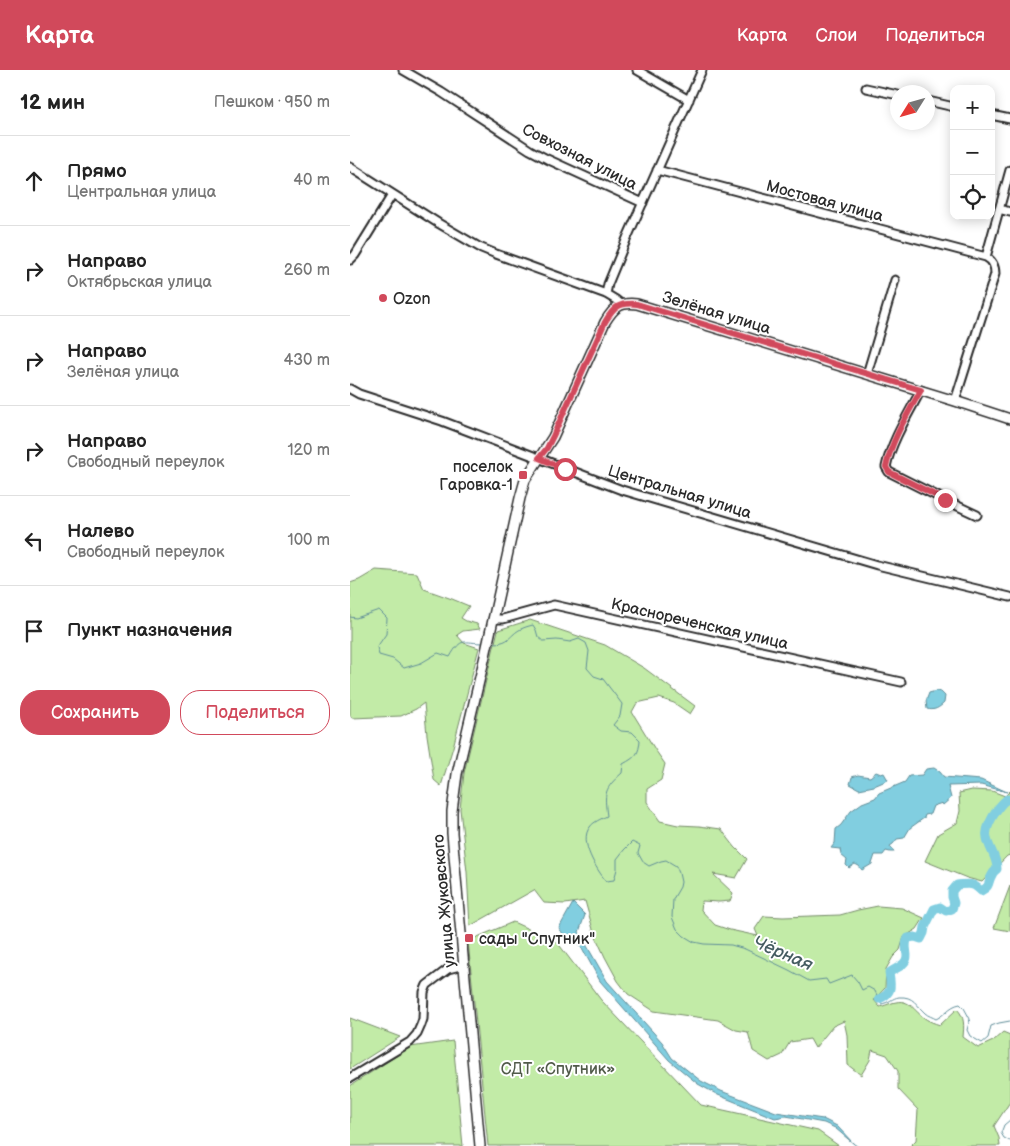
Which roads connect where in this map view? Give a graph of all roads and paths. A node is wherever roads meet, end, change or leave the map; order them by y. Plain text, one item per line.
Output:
1 (403, 70) edge
2 (637, 70) edge
3 (702, 70) edge
4 (866, 88) dead end
5 (890, 93) edge
6 (689, 100) junction
7 (935, 103) edge
8 (950, 106) edge
9 (995, 116) edge
10 (1010, 119) edge
11 (350, 166) edge
12 (657, 170) junction
13 (1010, 170) edge
14 (392, 194) junction
15 (643, 203) junction
16 (999, 209) junction
17 (1010, 212) edge
18 (986, 257) junction
19 (350, 260) edge
20 (895, 280) dead end
21 (606, 294) junction
22 (621, 304) junction
23 (867, 374) junction
24 (350, 390) edge
25 (921, 390) junction
26 (956, 400) junction
27 (1010, 419) edge
28 (539, 458) junction
29 (977, 515) dead end
30 (1010, 596) edge
31 (493, 619) junction
32 (901, 682) dead end
33 (464, 965) junction
34 (350, 1078) edge
35 (480, 1146) edge

1 - 15 street, Совхозная улица
2 - 6 street
3 - 6 street
4 - 5 street
6 - 12 street
7 - 8 street
9 - 10 street
11 - 14 street, Зелёная улица
12 - 15 street
12 - 18 street, Мостовая улица
13 - 16 street
14 - 19 street
14 - 21 street, Зелёная улица
15 - 21 street
16 - 17 street
16 - 18 street
18 - 26 street
20 - 23 street
21 - 22 street, Зелёная улица
22 - 23 main road, Зелёная улица
22 - 28 main road, улица Жуковского
23 - 25 main road, Зелёная улица
24 - 28 street, Центральная улица
25 - 26 main road, Зелёная улица
25 - 29 street
26 - 27 main road, Зелёная улица
28 - 30 street, Центральная улица
28 - 31 main road, улица Жуковского
31 - 32 street, Краснореченская улица
31 - 33 main road, улица Жуковского
33 - 34 street
33 - 35 main road, улица Жуковского

